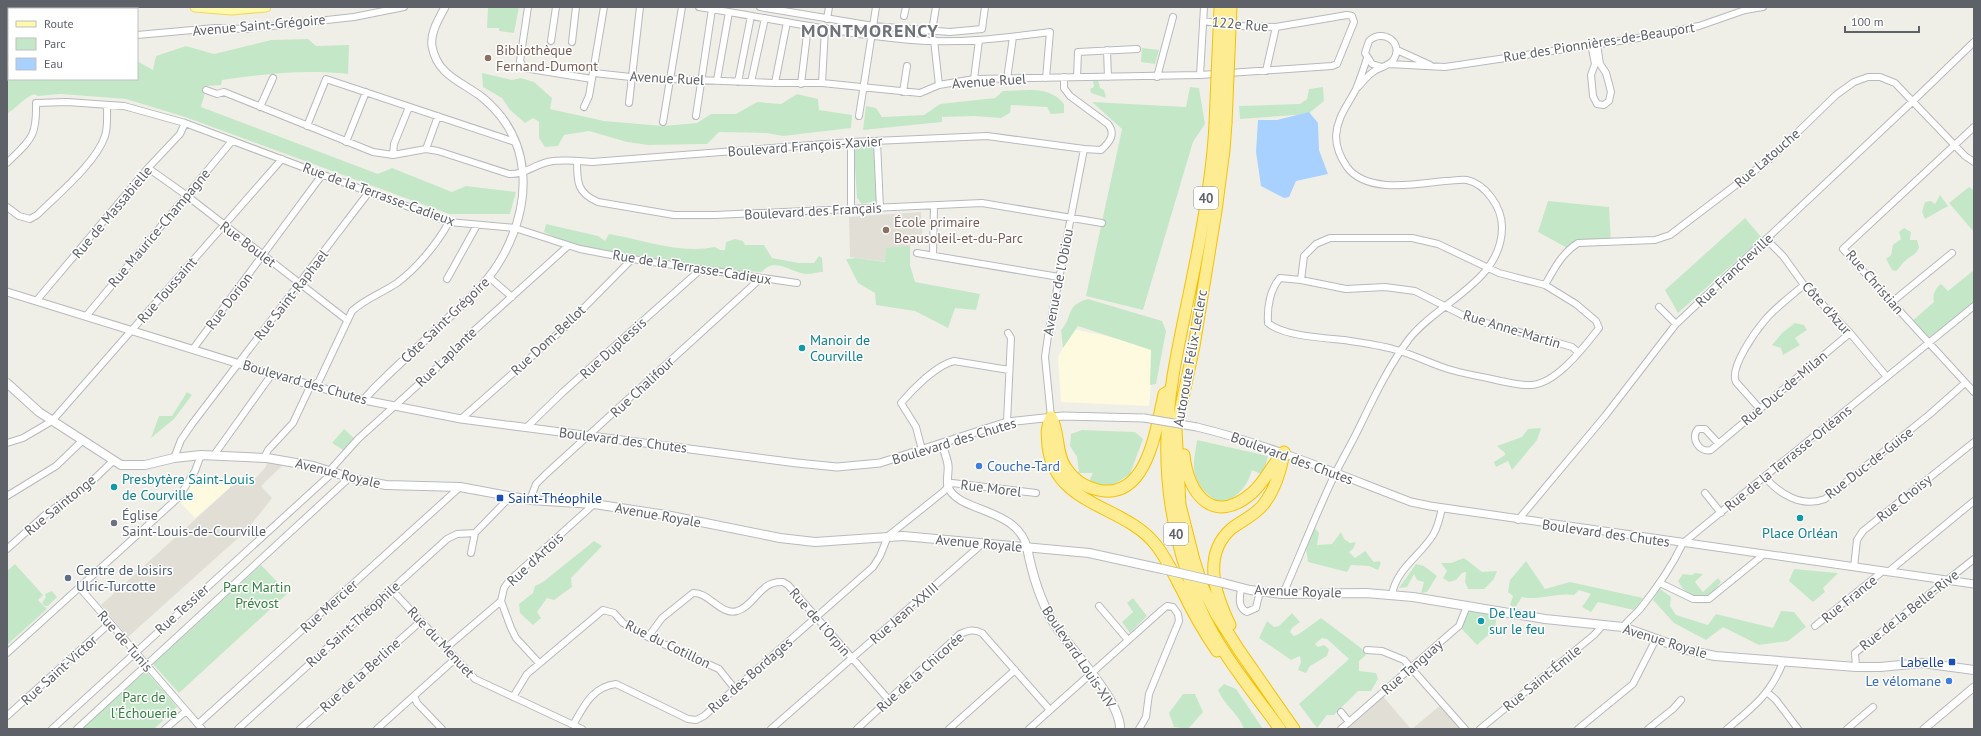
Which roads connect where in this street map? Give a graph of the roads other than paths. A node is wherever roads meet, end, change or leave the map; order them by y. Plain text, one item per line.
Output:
1 (195, 7) edge
2 (266, 7) edge
3 (404, 7) edge
4 (445, 7) edge
5 (528, 7) edge
6 (556, 7) edge
7 (576, 7) edge
8 (604, 7) edge
9 (640, 7) edge
10 (682, 7) edge
11 (699, 7) edge
12 (760, 7) edge
13 (829, 7) edge
14 (876, 7) edge
15 (906, 7) edge
16 (936, 7) edge
17 (985, 7) edge
18 (1204, 7) edge
19 (1220, 7) edge
20 (1231, 7) edge
21 (1763, 7) edge
22 (769, 8) edge
23 (712, 9) junction
24 (788, 10) edge
25 (729, 12) junction
26 (751, 16) junction
27 (904, 16) dead end
28 (1173, 17) dead end
29 (765, 18) junction
30 (827, 19) junction
31 (1203, 21) junction
32 (787, 22) junction
33 (808, 26) junction
34 (873, 26) junction
35 (1276, 27) junction
36 (825, 28) junction
37 (932, 31) junction
38 (871, 34) junction
39 (138, 35) edge
40 (1013, 37) junction
41 (934, 40) junction
42 (979, 40) junction
43 (550, 41) dead end
44 (572, 42) dead end
45 (1974, 42) edge
46 (1594, 44) junction
47 (1138, 49) dead end
48 (1107, 50) junction
49 (1397, 50) junction
50 (1367, 58) junction
51 (1337, 64) joint
52 (1389, 64) junction
53 (907, 66) dead end
54 (1434, 66) junction
55 (1382, 67) junction
56 (1266, 71) junction
57 (594, 72) junction
58 (1200, 75) junction
59 (1157, 76) junction
60 (631, 77) junction
61 (1077, 77) junction
62 (1108, 77) junction
63 (273, 78) dead end
64 (670, 78) junction
65 (1046, 78) junction
66 (1064, 78) junction
67 (592, 79) junction
68 (974, 79) junction
69 (1007, 79) junction
70 (700, 80) junction
71 (717, 80) junction
72 (738, 82) junction
73 (751, 82) junction
74 (775, 83) junction
75 (822, 83) junction
76 (802, 84) junction
77 (939, 85) junction
78 (864, 87) junction
79 (1356, 89) junction
80 (206, 90) dead end
81 (366, 92) junction
82 (903, 92) junction
83 (629, 102) dead end
84 (1913, 102) junction
85 (106, 106) junction
86 (260, 107) junction
87 (409, 107) junction
88 (584, 107) dead end
89 (438, 116) junction
90 (696, 116) dead end
91 (859, 116) dead end
92 (663, 122) dead end
93 (185, 123) junction
94 (1220, 123) junction
95 (307, 126) junction
96 (1974, 127) edge
97 (232, 141) junction
98 (346, 142) junction
99 (515, 142) junction
100 (851, 142) junction
101 (877, 142) junction
102 (1955, 144) junction
103 (426, 149) junction
104 (1087, 149) junction
105 (393, 155) junction
106 (282, 159) junction
107 (577, 161) junction
108 (1974, 162) edge
109 (7, 163) edge
110 (148, 168) junction
111 (523, 172) junction
112 (322, 175) junction
113 (369, 192) junction
114 (186, 195) junction
115 (934, 206) junction
116 (7, 207) edge
117 (880, 208) junction
118 (851, 209) junction
119 (1070, 218) junction
120 (449, 222) junction
121 (1102, 223) dead end
122 (477, 225) junction
123 (223, 226) junction
124 (515, 228) junction
125 (1766, 239) junction
126 (568, 246) junction
127 (917, 253) dead end
128 (1952, 253) dead end
129 (264, 255) junction
130 (932, 256) junction
131 (632, 259) junction
132 (1488, 266) junction
133 (700, 270) junction
134 (1059, 277) junction
135 (490, 278) junction
136 (760, 278) junction
137 (447, 279) dead end
138 (1301, 280) junction
139 (797, 283) dead end
140 (300, 284) junction
141 (1545, 285) junction
142 (1804, 285) junction
143 (7, 292) edge
144 (512, 297) junction
145 (37, 300) junction
146 (1892, 302) junction
147 (1445, 306) junction
148 (1974, 306) edge
149 (1658, 307) dead end
150 (87, 315) junction
151 (347, 320) junction
152 (1676, 324) junction
153 (132, 330) junction
154 (1008, 333) dead end
155 (1850, 333) junction
156 (1930, 343) junction
157 (192, 349) junction
158 (1401, 351) junction
159 (1578, 352) junction
160 (238, 363) junction
161 (1008, 370) junction
162 (272, 374) junction
163 (1887, 377) junction
164 (7, 383) edge
165 (1965, 383) junction
166 (312, 386) junction
167 (1171, 390) junction
168 (1185, 391) junction
169 (1974, 392) edge
170 (364, 400) junction
171 (394, 406) junction
172 (1760, 409) junction
173 (1051, 417) junction
174 (461, 419) junction
175 (52, 421) junction
176 (1007, 422) junction
177 (527, 427) junction
178 (586, 436) junction
179 (83, 440) junction
180 (1974, 442) edge
181 (7, 443) edge
182 (1718, 443) dead end
183 (942, 444) junction
184 (922, 450) junction
185 (1284, 452) junction
186 (200, 455) junction
187 (214, 455) junction
188 (174, 458) junction
189 (264, 458) junction
190 (113, 461) junction
191 (330, 472) junction
192 (1336, 473) junction
193 (1765, 477) junction
194 (349, 478) junction
195 (947, 486) junction
196 (460, 487) junction
197 (1705, 493) dead end
198 (1036, 494) dead end
199 (7, 496) edge
200 (510, 497) junction
201 (530, 500) junction
202 (1974, 501) edge
203 (594, 504) junction
204 (1442, 508) junction
205 (1721, 513) junction
206 (1518, 520) junction
207 (475, 533) junction
208 (888, 536) junction
209 (1683, 543) junction
210 (982, 544) junction
211 (1026, 547) junction
212 (7, 548) edge
213 (471, 553) dead end
214 (1763, 555) junction
215 (1974, 559) edge
216 (1854, 567) junction
217 (1885, 572) junction
218 (1947, 580) junction
219 (1660, 583) junction
220 (1974, 584) edge
221 (80, 588) junction
222 (1241, 588) junction
223 (391, 589) junction
224 (1260, 591) junction
225 (1281, 594) junction
226 (1392, 596) junction
227 (501, 601) junction
228 (1099, 606) dead end
229 (1467, 606) junction
230 (816, 617) junction
231 (421, 621) junction
232 (110, 623) junction
233 (1603, 626) junction
234 (1815, 626) dead end
235 (1623, 627) junction
236 (648, 637) junction
237 (1656, 639) junction
238 (1128, 640) junction
239 (446, 648) junction
240 (1239, 650) junction
241 (1368, 650) dead end
242 (135, 652) junction
243 (7, 653) edge
244 (852, 658) junction
245 (455, 659) junction
246 (1783, 662) junction
247 (539, 663) junction
248 (1234, 665) junction
249 (147, 666) junction
250 (1411, 667) junction
251 (1856, 667) junction
252 (1016, 670) junction
253 (1974, 670) edge
254 (1091, 673) junction
255 (1974, 687) edge
256 (735, 689) junction
257 (1767, 692) junction
258 (414, 696) junction
259 (512, 697) junction
260 (889, 700) junction
261 (1680, 700) dead end
262 (1874, 707) dead end
263 (1050, 710) junction
264 (186, 711) junction
265 (1341, 712) dead end
266 (7, 716) edge
267 (1349, 722) junction
268 (573, 725) junction
269 (200, 727) edge
270 (52, 729) edge
271 (77, 729) edge
272 (166, 729) edge
273 (238, 729) edge
274 (300, 729) edge
275 (377, 729) edge
276 (442, 729) edge
277 (582, 729) edge
278 (771, 729) edge
279 (857, 729) edge
280 (949, 729) edge
281 (1029, 729) edge
282 (1120, 729) edge
283 (1139, 729) edge
284 (1280, 729) edge
285 (1294, 729) edge
286 (1341, 729) edge
287 (1465, 729) edge
288 (1480, 729) edge
289 (1578, 729) edge
290 (1648, 729) edge
291 (1727, 729) edge
292 (1798, 729) edge
293 (1847, 729) edge
294 (1924, 729) edge

1 - 2 main road
3 - 39 street, Avenue Saint-Grégoire
4 - 99 street, Côte Saint-Grégoire
5 - 67 street
6 - 43 street
7 - 44 street
8 - 57 street
9 - 60 street
10 - 64 street
11 - 23 street
12 - 22 street
13 - 30 street
14 - 34 street
15 - 27 street
16 - 37 street
17 - 37 street
18 - 31 street
19 - 94 highway, Autoroute Félix-Leclerc / 40, bridge
20 - 94 highway, Autoroute Félix-Leclerc / 40, bridge
21 - 46 street, Rue des Pionnières-de-Beauport
22 - 24 street
23 - 25 street
23 - 70 street
24 - 30 street
25 - 26 street
25 - 71 street
26 - 29 street
26 - 72 street
28 - 59 street
29 - 32 street
29 - 73 street
30 - 34 street
31 - 35 street, 122e Rue
31 - 58 street
32 - 33 street
32 - 74 street
33 - 36 street
33 - 76 street
34 - 37 street
34 - 38 street
35 - 51 street, 122e Rue
35 - 56 street, 122e Rue
36 - 38 street
36 - 75 street
38 - 41 street
38 - 78 street
40 - 42 street
40 - 65 street
40 - 69 street
41 - 42 street
41 - 77 street
42 - 68 street
45 - 84 street, Rue Francheville
46 - 46 street
46 - 54 street, Rue des Pionnières-de-Beauport
47 - 48 street
48 - 61 street
48 - 62 street
49 - 50 street, Rue des Pionnières-de-Beauport
49 - 52 street
49 - 54 street, Rue des Pionnières-de-Beauport
50 - 55 street
50 - 79 street, Rue des Pionnières-de-Beauport
51 - 56 street, Avenue Ruel
52 - 54 street, Rue des Pionnières-de-Beauport
52 - 55 street, Rue des Pionnières-de-Beauport
53 - 82 street
55 - 79 street, Rue des Pionnières-de-Beauport
56 - 58 street, Avenue Ruel
57 - 60 street, Avenue Ruel
57 - 67 street
58 - 59 street, Avenue Ruel
59 - 62 street, Avenue Ruel
60 - 64 street, Avenue Ruel
60 - 83 street
61 - 62 street, Avenue Ruel
61 - 66 street, Avenue Ruel
63 - 86 street
64 - 70 street, Avenue Ruel
64 - 92 street
65 - 66 street, Avenue Ruel
65 - 69 street, Avenue Ruel
66 - 104 street
67 - 88 street
68 - 69 street, Avenue Ruel
68 - 77 street, Avenue Ruel
70 - 71 street, Avenue Ruel
70 - 90 street
71 - 72 street, Avenue Ruel
72 - 73 street, Avenue Ruel
73 - 74 street, Avenue Ruel
74 - 76 street, Avenue Ruel
75 - 76 street, Avenue Ruel
75 - 78 street, Avenue Ruel
77 - 82 street, Avenue Ruel
78 - 82 street, Avenue Ruel
78 - 91 street
79 - 132 street, Rue des Pionnières-de-Beauport
80 - 86 street
81 - 87 street
81 - 95 street
81 - 98 street
84 - 102 street, Rue Latouche
84 - 125 street, Rue Francheville
84 - 141 street, Rue Latouche
85 - 93 street, Rue de la Terrasse-Cadieux
85 - 109 street, Rue de la Terrasse-Cadieux
85 - 116 street
86 - 95 street
87 - 89 street
87 - 105 street
89 - 99 street
89 - 103 street
93 - 97 street, Rue de la Terrasse-Cadieux
93 - 110 street, Rue de Massabielle
94 - 167 highway, Autoroute Félix-Leclerc / 40
94 - 168 highway, Autoroute Félix-Leclerc / 40
95 - 98 street
96 - 102 street
97 - 106 street, Rue de la Terrasse-Cadieux
97 - 114 street, Rue Maurice-Champagne
98 - 105 street
99 - 111 street, Côte Saint-Grégoire
100 - 101 street, Boulevard François-Xavier
100 - 107 street, Boulevard François-Xavier
100 - 118 street
101 - 104 street, Boulevard François-Xavier
101 - 117 street
102 - 108 street, Rue Latouche
102 - 146 street, Rue Christian
103 - 105 street
103 - 111 street
104 - 119 street, Avenue de l'Obiou
106 - 112 street, Rue de la Terrasse-Cadieux
106 - 123 street, Rue Toussaint
107 - 111 street, Boulevard François-Xavier
107 - 118 street, Boulevard des Français
110 - 114 street, Rue Boulet
110 - 145 street, Rue de Massabielle
111 - 124 street, Côte Saint-Grégoire
112 - 113 street, Rue de la Terrasse-Cadieux
112 - 129 street, Rue Dorion
113 - 120 street, Rue de la Terrasse-Cadieux
113 - 140 street, Rue Saint-Raphael
114 - 123 street, Rue Boulet
114 - 150 street, Rue Maurice-Champagne
115 - 117 street, Boulevard des Français
115 - 119 street, Boulevard des Français
115 - 130 street
117 - 118 street, Boulevard des Français
119 - 121 street, Boulevard des Français
119 - 134 street, Avenue de l'Obiou
120 - 122 street, Rue de la Terrasse-Cadieux
120 - 151 street
122 - 124 street, Rue de la Terrasse-Cadieux
122 - 137 street
123 - 129 street, Rue Boulet
123 - 153 street, Rue Toussaint
124 - 126 street, Rue de la Terrasse-Cadieux
124 - 135 street, Côte Saint-Grégoire
125 - 142 street, Côte d'Azur
125 - 152 street, Rue Francheville
126 - 131 street, Rue de la Terrasse-Cadieux
126 - 144 street, Rue Laplante
127 - 130 street
128 - 146 street
129 - 140 street, Rue Boulet
129 - 157 street, Rue Dorion
130 - 134 street
131 - 133 street, Rue de la Terrasse-Cadieux
131 - 174 street, Rue Dom-Bellot
132 - 138 street
132 - 141 street
132 - 147 street, Rue des Pionnières-de-Beauport
133 - 136 street, Rue de la Terrasse-Cadieux
133 - 177 street, Rue Duplessis
134 - 173 street, Avenue de l'Obiou
135 - 144 street
135 - 170 street, Côte Saint-Grégoire
136 - 139 street, Rue de la Terrasse-Cadieux
136 - 178 street, Rue Chalifour
138 - 147 street, Rue Anne-Martin
138 - 158 street, Rue Anne-Martin
140 - 151 street, Rue Boulet
140 - 160 street, Rue Saint-Raphael
141 - 159 street
142 - 155 street, Côte d'Azur
142 - 172 street
143 - 145 street, Boulevard des Chutes
144 - 171 street, Rue Laplante
145 - 150 street, Boulevard des Chutes
146 - 156 street, Rue Christian
147 - 158 street, Rue des Pionnières-de-Beauport
147 - 159 street, Rue Anne-Martin
148 - 156 street, Rue de la Terrasse-Orléans
149 - 152 street
150 - 153 street, Boulevard des Chutes
151 - 166 street
152 - 206 street, Rue Francheville
153 - 157 street, Boulevard des Chutes
153 - 175 street, Rue Toussaint
154 - 161 street
155 - 163 street, Côte d'Azur
155 - 172 street, Rue Duc-de-Milan
156 - 163 street, Rue de la Terrasse-Orléans
156 - 165 street, Rue Christian
157 - 160 street, Boulevard des Chutes
158 - 159 street
158 - 192 street, Rue des Pionnières-de-Beauport
160 - 162 street, Boulevard des Chutes
160 - 188 street, Rue Saint-Raphael
161 - 176 street
161 - 184 street
162 - 166 street, Boulevard des Chutes
162 - 187 street
163 - 193 street, Rue de la Terrasse-Orléans
164 - 175 main road, Avenue Royale
165 - 169 street, Rue Christian
165 - 193 street, Rue Duc-de-Guise
166 - 170 street, Boulevard des Chutes
166 - 189 street
167 - 173 highway
167 - 248 highway, Autoroute Félix-Leclerc / 40
168 - 185 highway
168 - 240 highway, Autoroute Félix-Leclerc / 40
170 - 171 street, Boulevard des Chutes
171 - 174 street, Boulevard des Chutes
171 - 191 street, Rue Laplante
172 - 182 street, Rue Duc-de-Milan
173 - 176 street, Boulevard des Chutes
173 - 185 street, Boulevard des Chutes, bridge
173 - 248 highway
174 - 177 street, Boulevard des Chutes
175 - 179 main road, Avenue Royale
175 - 181 street, Rue Toussaint
176 - 183 street, Boulevard des Chutes
177 - 178 street, Boulevard des Chutes
178 - 184 street, Boulevard des Chutes
178 - 201 street, Rue Chalifour
179 - 190 main road, Avenue Royale
179 - 199 street
180 - 216 street, Rue Choisy
183 - 184 street, Boulevard des Chutes
183 - 195 street, Rue Morel
185 - 192 street, Boulevard des Chutes
185 - 240 highway
186 - 187 main road, Avenue Royale
186 - 188 main road, Avenue Royale
186 - 221 street
187 - 189 main road, Avenue Royale
188 - 190 main road, Avenue Royale
189 - 191 main road, Avenue Royale
190 - 212 street, Rue Saintonge
191 - 194 main road, Avenue Royale
191 - 242 street, Rue Tessier
192 - 204 street, Boulevard des Chutes
192 - 225 street, Rue des Pionnières-de-Beauport
193 - 205 street, Rue de la Terrasse-Orléans
194 - 196 main road, Avenue Royale
194 - 249 street
195 - 198 street, Rue Morel
195 - 208 street, Rue Morel
195 - 211 street, Boulevard Louis-XIV
196 - 200 main road, Avenue Royale
196 - 269 street, Rue Mercier
197 - 205 street
200 - 201 main road, Avenue Royale
200 - 207 street
201 - 203 main road, Avenue Royale
202 - 217 street, Rue France
203 - 208 main road, Avenue Royale
203 - 227 street, Rue d'Artois
204 - 206 street, Boulevard des Chutes
204 - 226 street
205 - 209 street, Rue de la Terrasse-Orléans
206 - 209 street, Boulevard des Chutes
207 - 213 street
207 - 223 street, Rue Saint-Théophile
208 - 210 main road, Avenue Royale
208 - 230 street, Rue des Bordages
209 - 214 street, Boulevard des Chutes
209 - 219 street, Rue de la Terrasse-Orléans
210 - 211 main road, Avenue Royale
210 - 244 street, Rue Jean-XXIII
211 - 222 main road, Avenue Royale, bridge
211 - 254 main road, Boulevard Louis-XIV
214 - 216 street, Boulevard des Chutes
214 - 219 street
215 - 218 street, Rue de la Belle-Rive
216 - 217 street, Boulevard des Chutes
217 - 218 street, Boulevard des Chutes
217 - 234 street, Rue France
218 - 220 street, Boulevard des Chutes
218 - 251 street, Rue de la Belle-Rive
219 - 235 street, Rue de la Terrasse-Orléans
221 - 232 street, Rue de Tunis
221 - 243 street
222 - 224 main road, Avenue Royale
222 - 224 street
223 - 231 street, Rue du Menuet
223 - 273 street, Rue Saint-Théophile
224 - 225 main road, Avenue Royale
225 - 226 main road, Avenue Royale
226 - 229 main road, Avenue Royale
227 - 239 street, Rue d'Artois
227 - 247 street
228 - 238 street
229 - 233 main road, Avenue Royale
229 - 250 street, Rue Tanguay
230 - 236 street, Rue de l'Orpin
230 - 244 street, Rue de l'Orpin
230 - 256 street, Rue des Bordages
231 - 239 street, Rue du Menuet
231 - 274 street, Rue de la Berline
232 - 242 street, Rue de Tunis
232 - 266 street, Rue Saint-Victor
233 - 235 main road, Avenue Royale
233 - 288 street, Rue Saint-Émile
235 - 237 main road, Avenue Royale
236 - 247 street, Rue du Cotillon
236 - 256 street, Rue du Cotillon
237 - 246 main road, Avenue Royale
237 - 289 street
238 - 254 street
238 - 283 street
239 - 245 street, Rue du Menuet
240 - 285 highway, Autoroute Félix-Leclerc / 40
241 - 250 street
242 - 249 street, Rue de Tunis
242 - 270 street, Rue Tessier
244 - 260 street, Rue de l'Orpin
244 - 278 street, Rue Jean-XXIII
245 - 258 street
245 - 259 street, Rue du Menuet
246 - 251 main road, Avenue Royale
246 - 257 street
247 - 259 street, Rue du Cotillon
248 - 284 highway, Autoroute Félix-Leclerc / 40
249 - 264 street, Rue de Tunis
249 - 271 street
250 - 267 street, Rue Tanguay
250 - 287 street
251 - 253 main road, Avenue Royale
252 - 260 street, Rue de la Chicorée
252 - 263 street, Rue de la Chicorée
252 - 280 street
254 - 263 street
254 - 282 main road, Boulevard Louis-XIV
255 - 294 street
256 - 268 street, Rue des Bordages
257 - 291 street
257 - 292 street
258 - 275 street
258 - 276 street
259 - 268 street, Rue du Menuet
260 - 279 street, Rue de la Chicorée
261 - 290 street
262 - 293 street
263 - 281 street
264 - 269 street, Rue de Tunis
264 - 272 street
265 - 267 street
267 - 286 street, Rue Tanguay
268 - 277 street, Rue du Menuet

